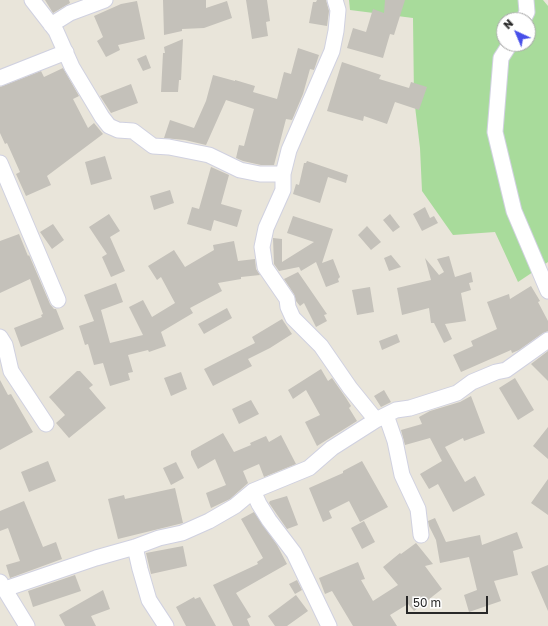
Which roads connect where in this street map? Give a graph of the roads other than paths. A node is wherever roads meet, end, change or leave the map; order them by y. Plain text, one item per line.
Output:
1 (32, 0) edge
2 (105, 0) edge
3 (335, 0) edge
4 (526, 0) edge
5 (527, 12) edge
6 (51, 25) junction
7 (66, 52) junction
8 (505, 52) edge
9 (0, 78) edge
10 (0, 163) edge
11 (283, 174) junction
12 (548, 291) edge
13 (58, 300) dead end
14 (0, 337) edge
15 (548, 340) edge
16 (381, 418) junction
17 (46, 424) dead end
18 (253, 492) junction
19 (420, 535) dead end
20 (135, 547) junction
21 (2, 585) edge
22 (27, 626) edge
23 (166, 626) edge
24 (329, 626) edge

1 - 6 street
2 - 6 street
3 - 11 street
4 - 5 street
6 - 7 street
7 - 9 street
7 - 11 street
8 - 12 street
10 - 13 street
11 - 16 street
14 - 17 street
15 - 16 street
16 - 18 street
16 - 19 street
18 - 20 street
18 - 24 street
20 - 21 street
20 - 23 street
21 - 22 street

